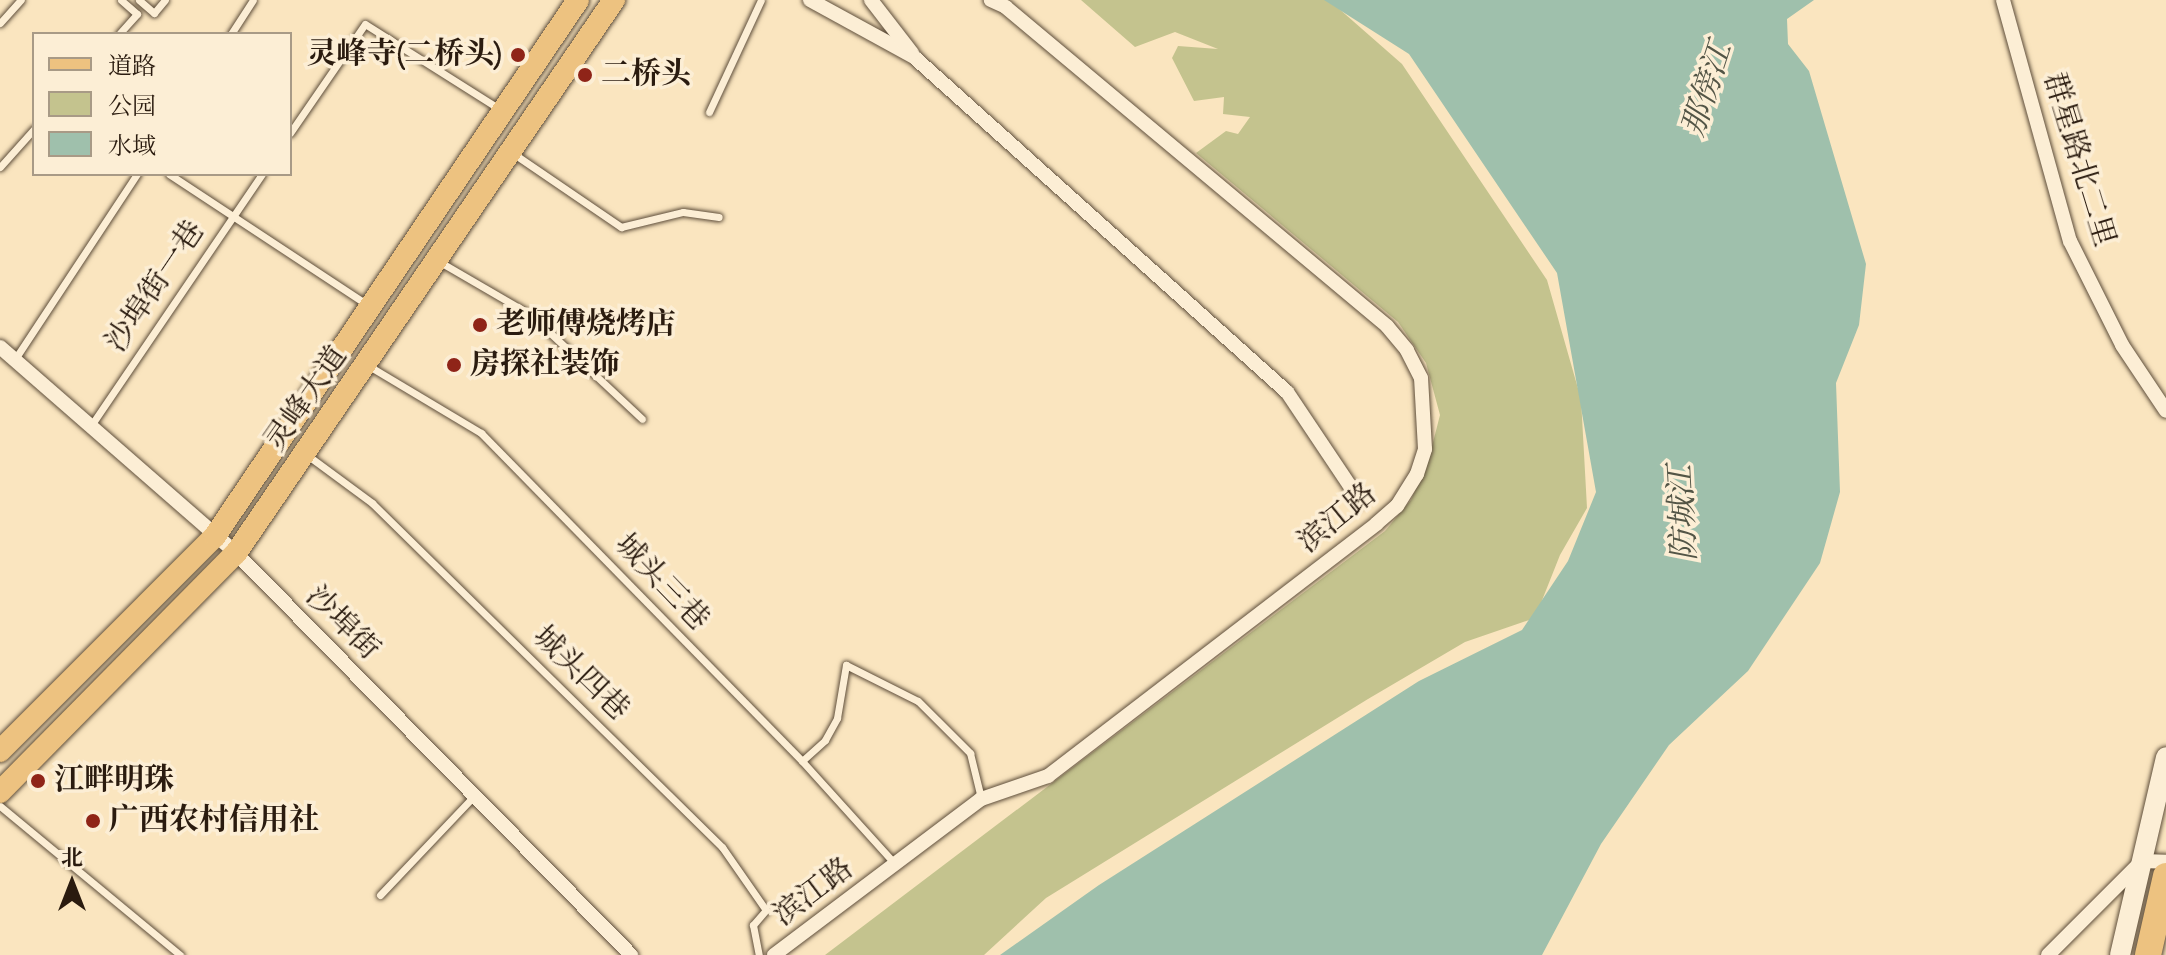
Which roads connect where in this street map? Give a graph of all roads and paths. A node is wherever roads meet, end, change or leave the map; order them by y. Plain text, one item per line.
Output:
1 (21, 0) edge
2 (121, 0) edge
3 (139, 0) edge
4 (165, 0) edge
5 (253, 0) edge
6 (578, 0) edge
7 (614, 0) edge
8 (761, 0) edge
9 (810, 0) edge
10 (871, 0) edge
11 (991, 0) edge
12 (2003, 0) edge
13 (0, 23) edge
14 (121, 32) edge
15 (232, 32) edge
16 (914, 57) junction
17 (504, 112) junction
18 (709, 112) dead end
19 (292, 130) edge
20 (32, 131) edge
21 (512, 153) junction
22 (0, 167) edge
23 (136, 176) edge
24 (172, 176) edge
25 (261, 176) edge
26 (233, 216) junction
27 (719, 217) dead end
28 (438, 261) junction
29 (371, 307) junction
30 (0, 347) edge
31 (14, 360) junction
32 (368, 365) junction
33 (2166, 411) edge
34 (642, 419) dead end
35 (89, 428) junction
36 (305, 454) junction
37 (1360, 501) dead end
38 (215, 536) junction
39 (236, 553) junction
40 (0, 751) edge
41 (2166, 757) edge
42 (802, 761) junction
43 (0, 792) edge
44 (474, 796) junction
45 (981, 799) junction
46 (0, 806) edge
47 (2142, 861) junction
48 (2166, 862) edge
49 (895, 864) junction
50 (2166, 876) edge
51 (380, 895) dead end
52 (180, 955) edge
53 (631, 955) edge
54 (759, 955) edge
55 (774, 955) edge
56 (2048, 955) edge
57 (2120, 955) edge
58 (2148, 955) edge

1 - 13 lane
2 - 14 lane
3 - 4 lane
5 - 15 lane
6 - 17 main road, 灵峰大道
7 - 21 main road, 灵峰大道
8 - 18 lane
9 - 16 street
10 - 16 street
11 - 45 street, 滨江路
12 - 33 street, 群星路北二里
16 - 37 street
17 - 19 lane
17 - 29 main road, 灵峰大道
20 - 22 lane
21 - 27 lane
21 - 28 main road, 灵峰大道
23 - 31 lane
24 - 26 lane
25 - 26 lane, 沙埠街一巷
26 - 29 lane
26 - 35 lane, 沙埠街一巷
28 - 32 main road, 灵峰大道
28 - 34 lane
29 - 38 main road, 灵峰大道
30 - 31 street, 沙埠街
31 - 35 street, 沙埠街
32 - 36 main road, 灵峰大道
32 - 42 lane, 城头三巷
35 - 38 street, 沙埠街
36 - 39 main road, 灵峰大道
36 - 54 lane, 城头四巷
38 - 39 street, 沙埠街
38 - 40 main road, 灵峰大道
39 - 43 main road, 灵峰大道
39 - 44 street, 沙埠街
41 - 47 street
42 - 45 lane
42 - 49 lane, 城头三巷
44 - 51 lane
44 - 53 street, 沙埠街
45 - 49 street, 滨江路
46 - 52 lane
47 - 48 street
47 - 56 street
47 - 57 street
49 - 55 street, 滨江路
50 - 58 highway

